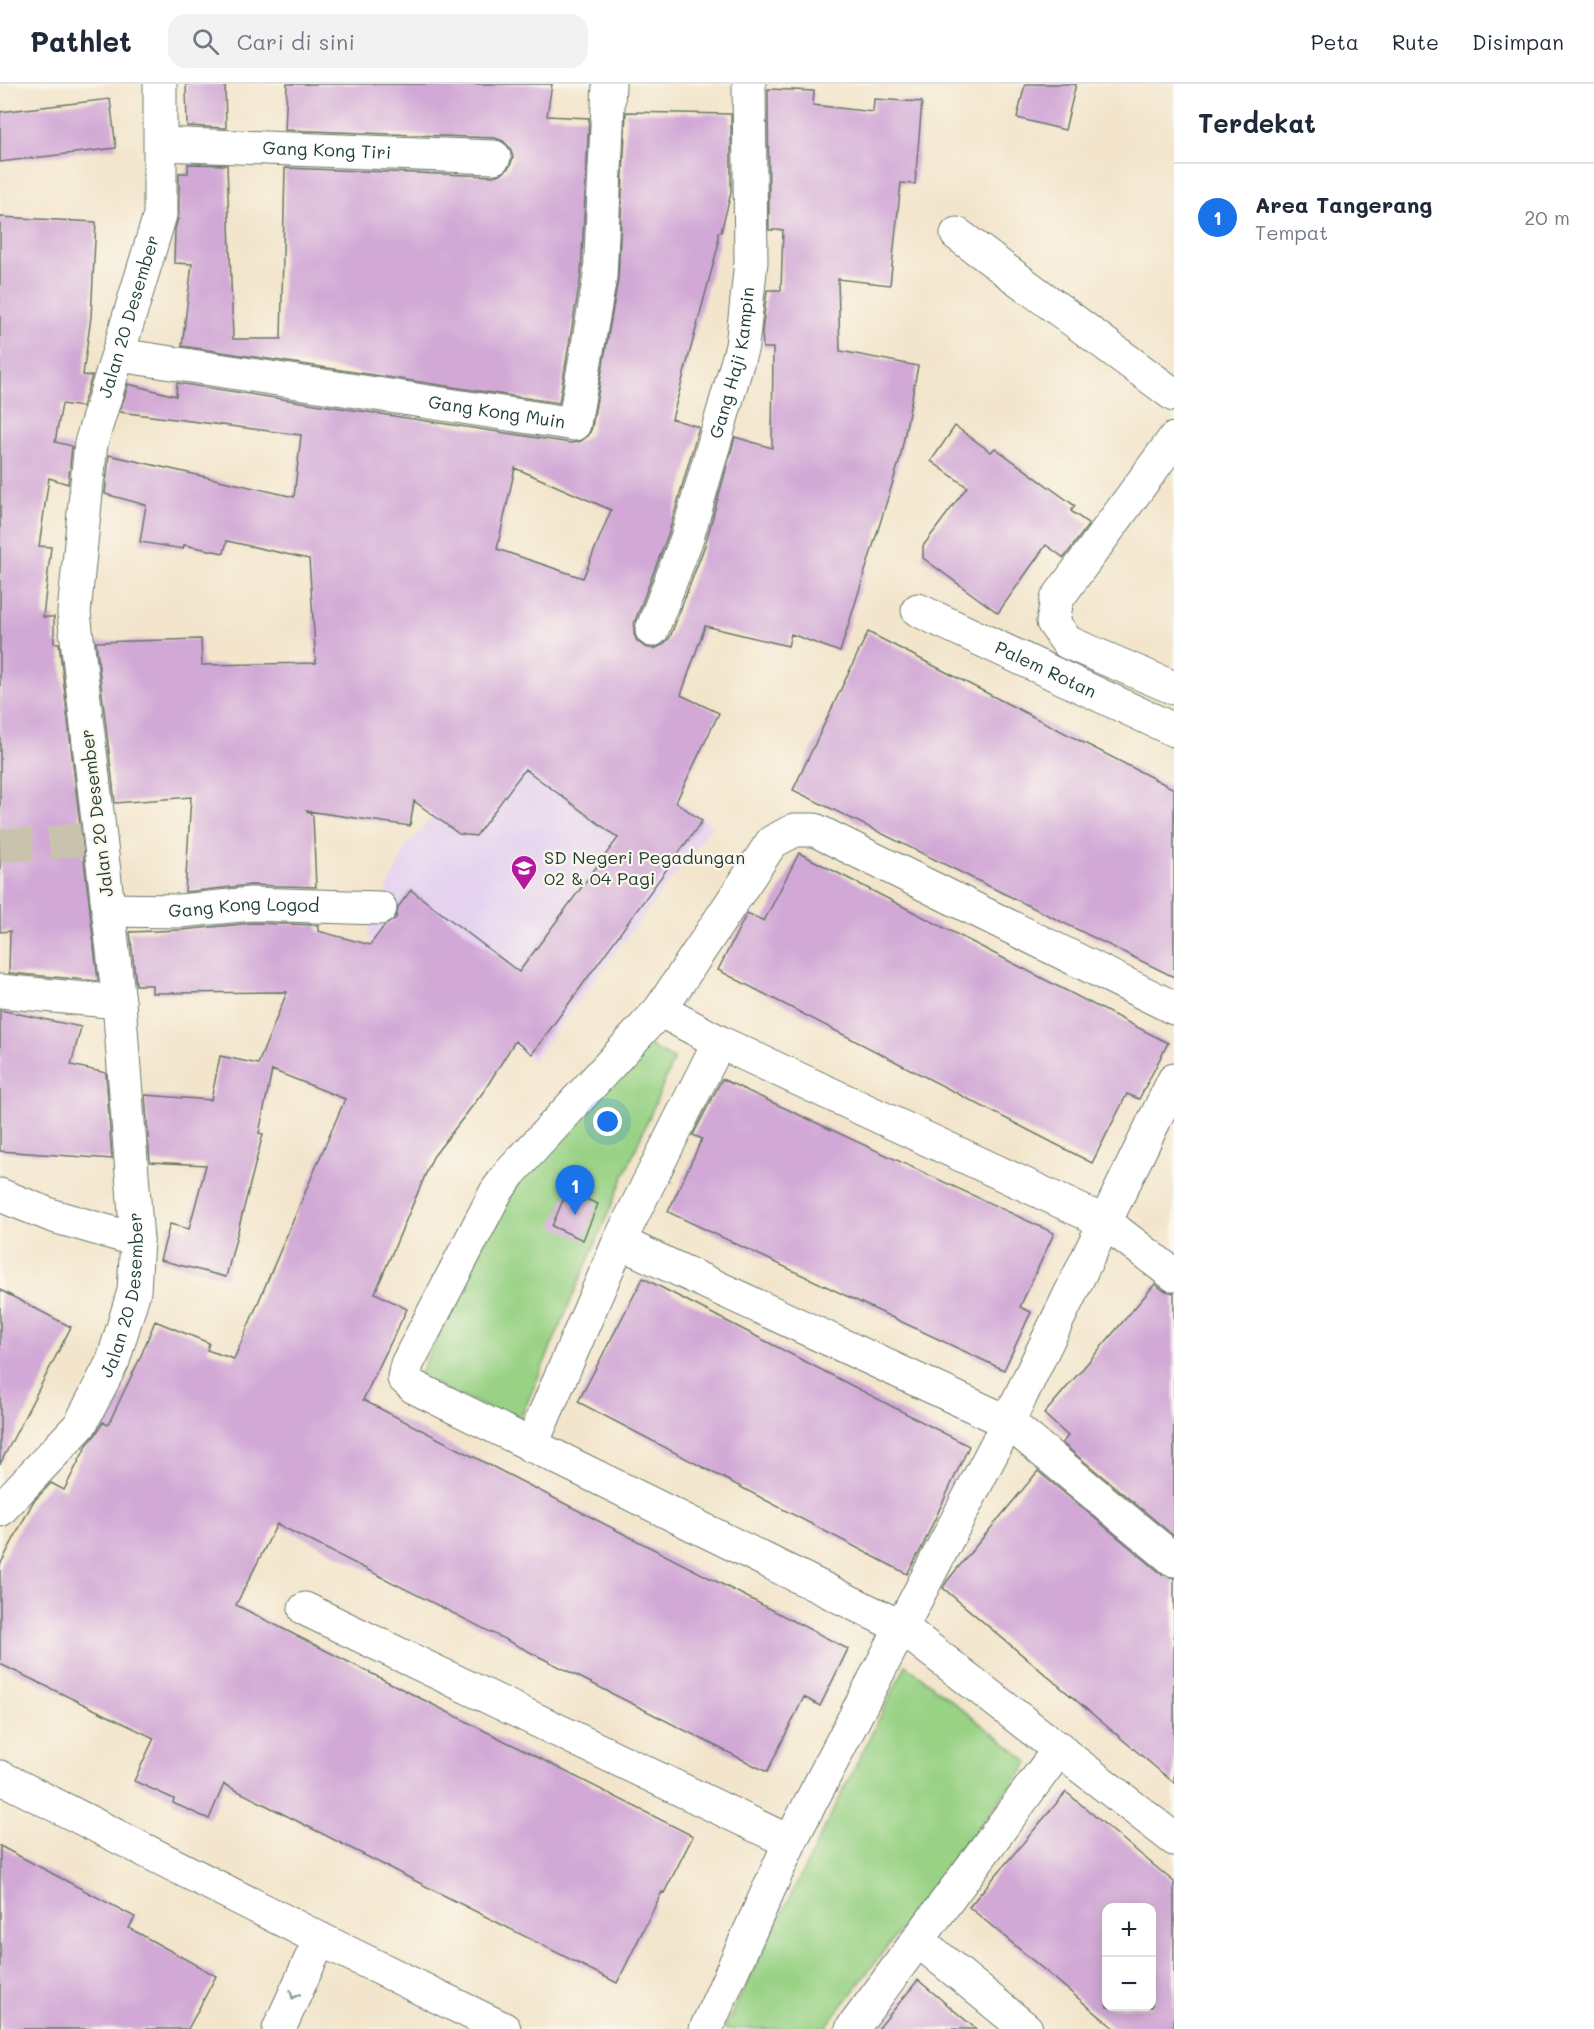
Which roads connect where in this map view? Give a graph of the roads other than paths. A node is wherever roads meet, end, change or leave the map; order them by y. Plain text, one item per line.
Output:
1 (160, 84) edge
2 (609, 84) edge
3 (749, 84) edge
4 (161, 144) junction
5 (494, 157) dead end
6 (957, 234) dead end
7 (119, 355) junction
8 (1174, 395) edge
9 (1174, 439) edge
10 (918, 610) dead end
11 (652, 630) dead end
12 (1174, 688) edge
13 (1174, 730) edge
14 (380, 908) dead end
15 (108, 910) junction
16 (0, 991) edge
17 (119, 1002) junction
18 (1174, 1008) edge
19 (660, 1010) junction
20 (719, 1042) junction
21 (1174, 1080) edge
22 (0, 1195) edge
23 (1105, 1222) junction
24 (137, 1240) junction
25 (619, 1242) junction
26 (1174, 1275) edge
27 (1008, 1422) junction
28 (531, 1446) junction
29 (0, 1509) edge
30 (1174, 1560) edge
31 (305, 1609) dead end
32 (901, 1627) junction
33 (1060, 1748) junction
34 (0, 1777) edge
35 (1171, 1831) edge
36 (790, 1842) junction
37 (320, 1939) junction
38 (919, 1941) junction
39 (279, 2029) edge
40 (504, 2029) edge
41 (706, 2029) edge
42 (852, 2029) edge
43 (1026, 2029) edge

1 - 4 street, Jalan 20 Desember
2 - 7 street, Gang Kong Muin
3 - 11 street, Gang Haji Kampin
4 - 5 street, Gang Kong Tiri
4 - 7 street, Jalan 20 Desember
6 - 8 street
7 - 15 street, Jalan 20 Desember
9 - 12 street
10 - 13 street, Palem Rotan
14 - 15 street, Gang Kong Logod
15 - 17 street, Jalan 20 Desember
16 - 17 street
17 - 24 street, Jalan 20 Desember
18 - 19 street
19 - 20 street
19 - 28 street
20 - 23 street
20 - 25 street
21 - 23 street
22 - 24 street
23 - 26 street
23 - 27 street
24 - 29 street, Jalan 20 Desember
25 - 27 street
25 - 28 street
27 - 30 street
27 - 32 street
28 - 32 street
31 - 36 street
32 - 33 street
32 - 36 street
33 - 35 street
33 - 38 street
34 - 37 street
36 - 41 street
37 -> 39 street
37 - 40 street
38 - 42 street
38 - 43 street

